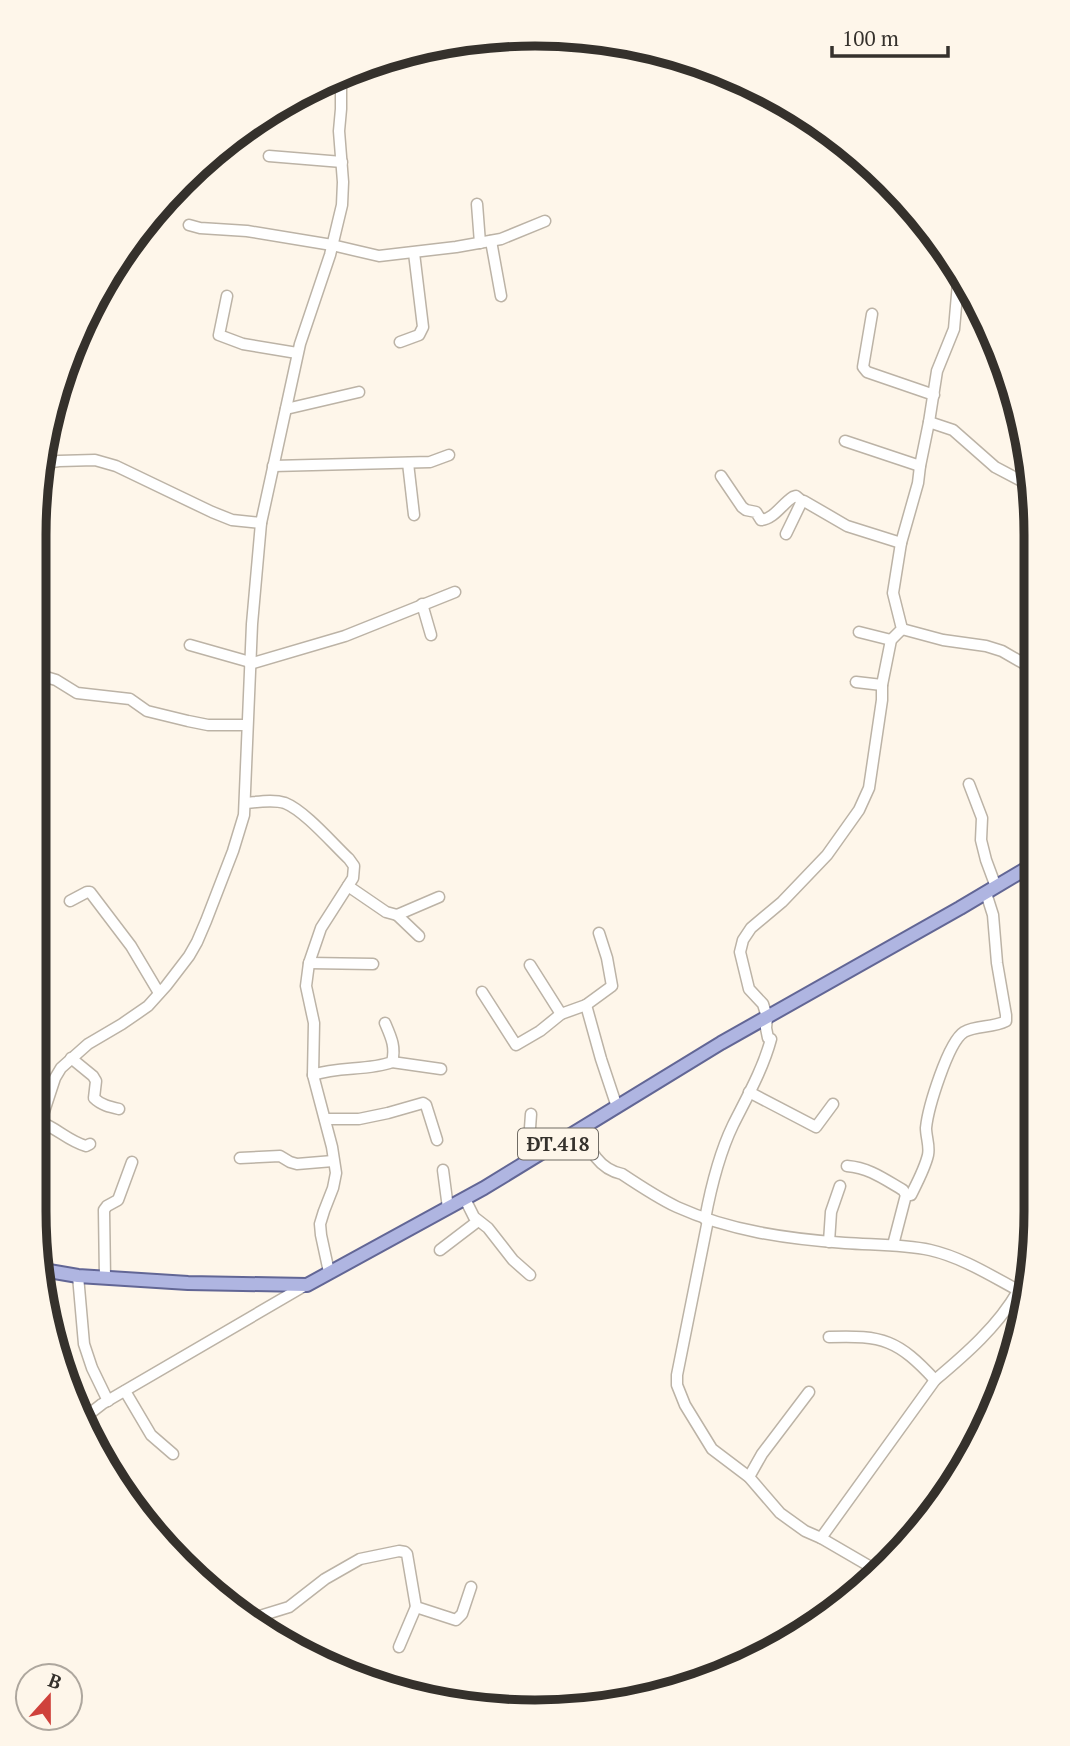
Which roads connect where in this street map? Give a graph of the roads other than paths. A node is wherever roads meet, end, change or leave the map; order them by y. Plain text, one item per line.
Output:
1 (341, 86) edge
2 (269, 156) dead end
3 (342, 162) junction
4 (477, 204) dead end
5 (545, 221) dead end
6 (189, 225) dead end
7 (485, 242) junction
8 (332, 245) junction
9 (414, 253) junction
10 (958, 288) edge
11 (227, 296) dead end
12 (501, 296) dead end
13 (872, 314) dead end
14 (400, 341) dead end
15 (297, 353) junction
16 (359, 392) dead end
17 (934, 395) junction
18 (286, 409) junction
19 (929, 422) junction
20 (845, 441) dead end
21 (449, 455) dead end
22 (51, 462) edge
23 (408, 463) junction
24 (273, 466) junction
25 (920, 466) junction
26 (721, 476) dead end
27 (1021, 481) edge
28 (802, 501) junction
29 (414, 515) dead end
30 (261, 523) junction
31 (786, 534) dead end
32 (901, 543) junction
33 (455, 592) dead end
34 (422, 604) junction
35 (902, 629) junction
36 (859, 632) dead end
37 (431, 635) dead end
38 (891, 640) junction
39 (190, 645) dead end
40 (250, 663) junction
41 (1024, 664) edge
42 (46, 676) edge
43 (856, 682) dead end
44 (882, 685) junction
45 (247, 725) junction
46 (969, 784) dead end
47 (246, 803) junction
48 (1024, 870) edge
49 (348, 886) junction
50 (991, 890) junction
51 (439, 897) dead end
52 (70, 901) dead end
53 (397, 915) junction
54 (598, 933) dead end
55 (419, 936) dead end
56 (309, 963) junction
57 (373, 964) dead end
58 (530, 965) dead end
59 (482, 992) dead end
60 (159, 993) junction
61 (586, 1005) junction
62 (561, 1014) junction
63 (767, 1017) junction
64 (385, 1023) dead end
65 (71, 1058) junction
66 (392, 1062) junction
67 (441, 1069) dead end
68 (313, 1075) junction
69 (750, 1092) junction
70 (46, 1103) edge
71 (833, 1104) dead end
72 (617, 1107) junction
73 (120, 1109) dead end
74 (531, 1114) dead end
75 (325, 1119) junction
76 (46, 1127) edge
77 (582, 1129) junction
78 (438, 1140) dead end
79 (90, 1144) dead end
80 (536, 1156) junction
81 (240, 1158) dead end
82 (333, 1161) junction
83 (132, 1162) dead end
84 (847, 1166) dead end
85 (443, 1170) dead end
86 (840, 1186) dead end
87 (906, 1195) junction
88 (465, 1199) junction
89 (448, 1208) junction
90 (707, 1220) junction
91 (478, 1221) junction
92 (830, 1242) junction
93 (893, 1245) junction
94 (440, 1250) dead end
95 (50, 1271) edge
96 (329, 1272) junction
97 (530, 1275) dead end
98 (78, 1276) junction
99 (105, 1278) junction
100 (307, 1285) junction
101 (1018, 1290) edge
102 (1016, 1301) edge
103 (830, 1337) dead end
104 (935, 1380) junction
105 (125, 1391) junction
106 (809, 1392) dead end
107 (108, 1401) junction
108 (90, 1414) edge
109 (173, 1454) dead end
110 (749, 1477) junction
111 (821, 1538) junction
112 (871, 1567) edge
113 (471, 1587) dead end
114 (416, 1607) junction
115 (260, 1616) edge
116 (399, 1647) dead end

1 - 3 street
2 - 3 street
3 - 8 street
4 - 7 street
5 - 7 street
6 - 8 street
7 - 9 street
7 - 12 street
8 - 9 street
8 - 15 street
9 - 14 street
10 - 17 street
11 - 15 street
13 - 17 street
15 - 18 street
16 - 18 street
17 - 19 street
18 - 24 street
19 - 25 street
19 - 27 street
20 - 25 street
21 - 23 street
22 - 30 street
23 - 24 street
23 - 29 street
24 - 30 street
25 - 32 street
26 - 28 street
28 - 31 street
28 - 32 street
30 - 40 street
32 - 35 street
33 - 34 street
34 - 37 street
34 - 40 street
35 - 38 street
35 - 41 street
36 - 38 street
38 - 44 street
39 - 40 street
40 - 45 street
42 - 45 street
43 - 44 street
44 - 63 street
45 - 47 street
46 - 50 street
47 - 49 street
47 - 60 street
48 - 50 main road, ĐT.418
49 - 53 street
49 - 56 street
50 - 63 main road, ĐT.418
50 - 87 street
51 - 53 street
52 - 60 street
53 - 55 street
54 - 61 street
56 - 57 street
56 - 68 street
58 - 62 street
59 - 62 street
60 - 65 street
61 - 62 street
61 - 72 street
63 - 69 street
63 - 72 main road, ĐT.418
64 - 66 street
65 - 70 street
65 - 73 street
66 - 67 street
66 - 68 street
68 - 75 street
69 - 71 street
69 - 90 street
72 - 77 main road, ĐT.418
74 - 80 street
75 - 78 street
75 - 82 street
76 - 79 street
77 - 80 main road, ĐT.418
77 - 90 street
80 - 88 main road, ĐT.418
81 - 82 street
82 - 96 street
83 - 99 street
84 - 87 street
85 - 89 street
86 - 92 street
87 - 93 street
88 - 89 main road, ĐT.418
88 - 91 street
89 - 96 main road, ĐT.418
90 - 92 street
90 - 110 street
91 - 94 street
91 - 97 street
92 - 93 street
93 - 101 street
95 - 98 main road
96 - 100 main road, ĐT.418
98 - 99 main road
98 - 107 street
99 - 100 main road
100 - 105 street
102 - 104 street
103 - 104 street
104 - 111 street
105 - 107 street
105 - 109 street
106 - 110 street
107 - 108 street
110 - 111 street
111 - 112 street
113 - 114 street
114 - 115 street
114 - 116 street

